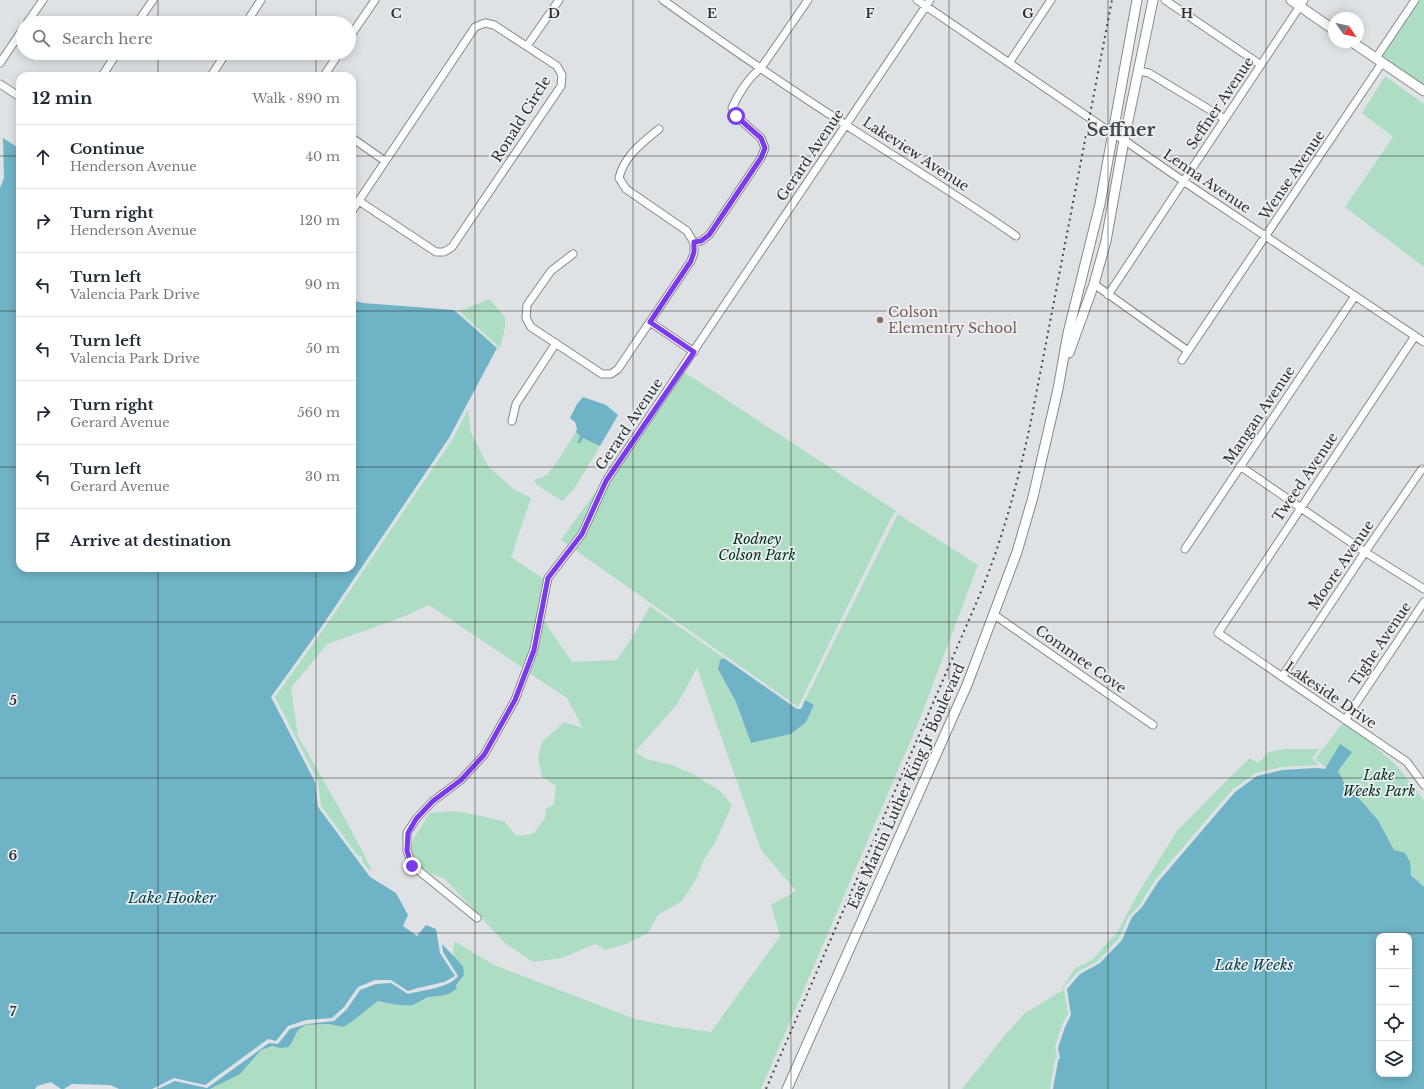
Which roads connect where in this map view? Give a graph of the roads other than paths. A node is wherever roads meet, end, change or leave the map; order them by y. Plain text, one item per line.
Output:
1 (43, 0) edge
2 (152, 0) edge
3 (261, 0) edge
4 (375, 0) edge
5 (559, 0) edge
6 (663, 0) edge
7 (808, 0) edge
8 (917, 0) edge
9 (1051, 0) edge
10 (1138, 0) edge
11 (1153, 0) edge
12 (1165, 0) edge
13 (1291, 0) edge
14 (1415, 0) edge
15 (928, 3) edge
16 (1303, 3) edge
17 (32, 16) edge
18 (142, 16) edge
19 (251, 16) edge
20 (1328, 25) edge
21 (356, 28) edge
22 (16, 39) edge
23 (527, 46) junction
24 (1361, 48) edge
25 (112, 60) edge
26 (221, 60) edge
27 (334, 60) edge
28 (1379, 60) junction
29 (0, 63) edge
30 (1009, 63) junction
31 (1261, 65) junction
32 (761, 68) junction
33 (1139, 71) junction
34 (105, 72) edge
35 (214, 72) edge
36 (327, 72) edge
37 (0, 84) edge
38 (1424, 91) edge
39 (16, 94) edge
40 (1225, 119) junction
41 (845, 125) junction
42 (659, 129) dead end
43 (1113, 134) junction
44 (1124, 140) junction
45 (356, 141) edge
46 (385, 161) junction
47 (1183, 181) junction
48 (359, 201) junction
49 (356, 205) edge
50 (1016, 236) dead end
51 (1266, 236) junction
52 (694, 242) junction
53 (573, 254) dead end
54 (1094, 284) junction
55 (1108, 295) junction
56 (1355, 296) junction
57 (650, 322) junction
58 (1415, 336) junction
59 (1424, 342) edge
60 (556, 344) junction
61 (1188, 351) junction
62 (694, 352) junction
63 (1182, 360) dead end
64 (1058, 389) junction
65 (512, 421) dead end
66 (1240, 466) junction
67 (1422, 469) dead end
68 (1300, 509) junction
69 (1184, 549) dead end
70 (1365, 552) junction
71 (1424, 589) edge
72 (1424, 602) edge
73 (993, 614) junction
74 (1218, 633) joint
75 (1282, 677) junction
76 (1345, 720) junction
77 (1153, 725) dead end
78 (1424, 785) edge
79 (477, 918) dead end
80 (787, 1089) edge

1 - 17 street
2 - 18 street
3 - 19 street
4 - 21 street
5 - 23 street
6 - 32 street, Lakeview Avenue
7 - 32 street
8 - 15 street, Lenna Avenue
9 - 30 street
10 - 43 main road
11 - 33 main road
12 - 31 street
13 - 16 main road
14 - 28 street, Wense Avenue
15 - 30 street, Lenna Avenue
15 - 41 street, Gerard Avenue
16 - 20 main road
16 - 31 street, Seffner Avenue
22 - 29 street
23 - 46 street, Ronald Circle
23 - 48 street, Ronald Circle
24 - 28 main road
25 - 34 street
26 - 35 street
27 - 36 street
28 - 38 main road
28 - 51 street, Wense Avenue
30 - 43 street, Lenna Avenue
31 - 40 street, Seffner Avenue
32 - 41 street, Lakeview Avenue
32 - 52 street
33 - 40 street
33 - 44 main road
37 - 39 street
40 - 47 street, Seffner Avenue
41 - 50 street, Lakeview Avenue
41 - 62 street, Gerard Avenue
42 - 52 street
43 - 44 street, Lenna Avenue
43 - 64 main road
44 - 47 street, Lenna Avenue
44 - 54 main road
45 - 46 street
46 - 48 street, Ronald Circle
47 - 51 street, Lenna Avenue
47 - 55 street, Seffner Avenue
48 - 49 street, Ronald Circle
51 - 56 street, Lenna Avenue
51 - 61 street, Wense Avenue
52 - 57 street
53 - 60 street
54 - 55 street
54 - 64 main road
55 - 61 street
56 - 58 street, Lenna Avenue
56 - 66 street, Mangan Avenue
57 - 60 street
57 - 62 street
58 - 59 street, Lenna Avenue
58 - 68 street, Tweed Avenue
60 - 65 street
61 - 63 street, Wense Avenue
62 - 79 street, Gerard Avenue
64 - 73 main road, East Martin Luther King Jr Boulevard
66 - 68 street
66 - 69 street, Mangan Avenue
67 - 70 street, Moore Avenue
68 - 70 street
68 - 74 street, Tweed Avenue
70 - 71 street
70 - 75 street, Moore Avenue
72 - 76 street, Tighe Avenue
73 - 77 street, Commee Cove
73 - 80 main road, East Martin Luther King Jr Boulevard
74 - 75 street, Lakeside Drive
75 - 76 street, Lakeside Drive
76 - 78 street, Lakeside Drive

